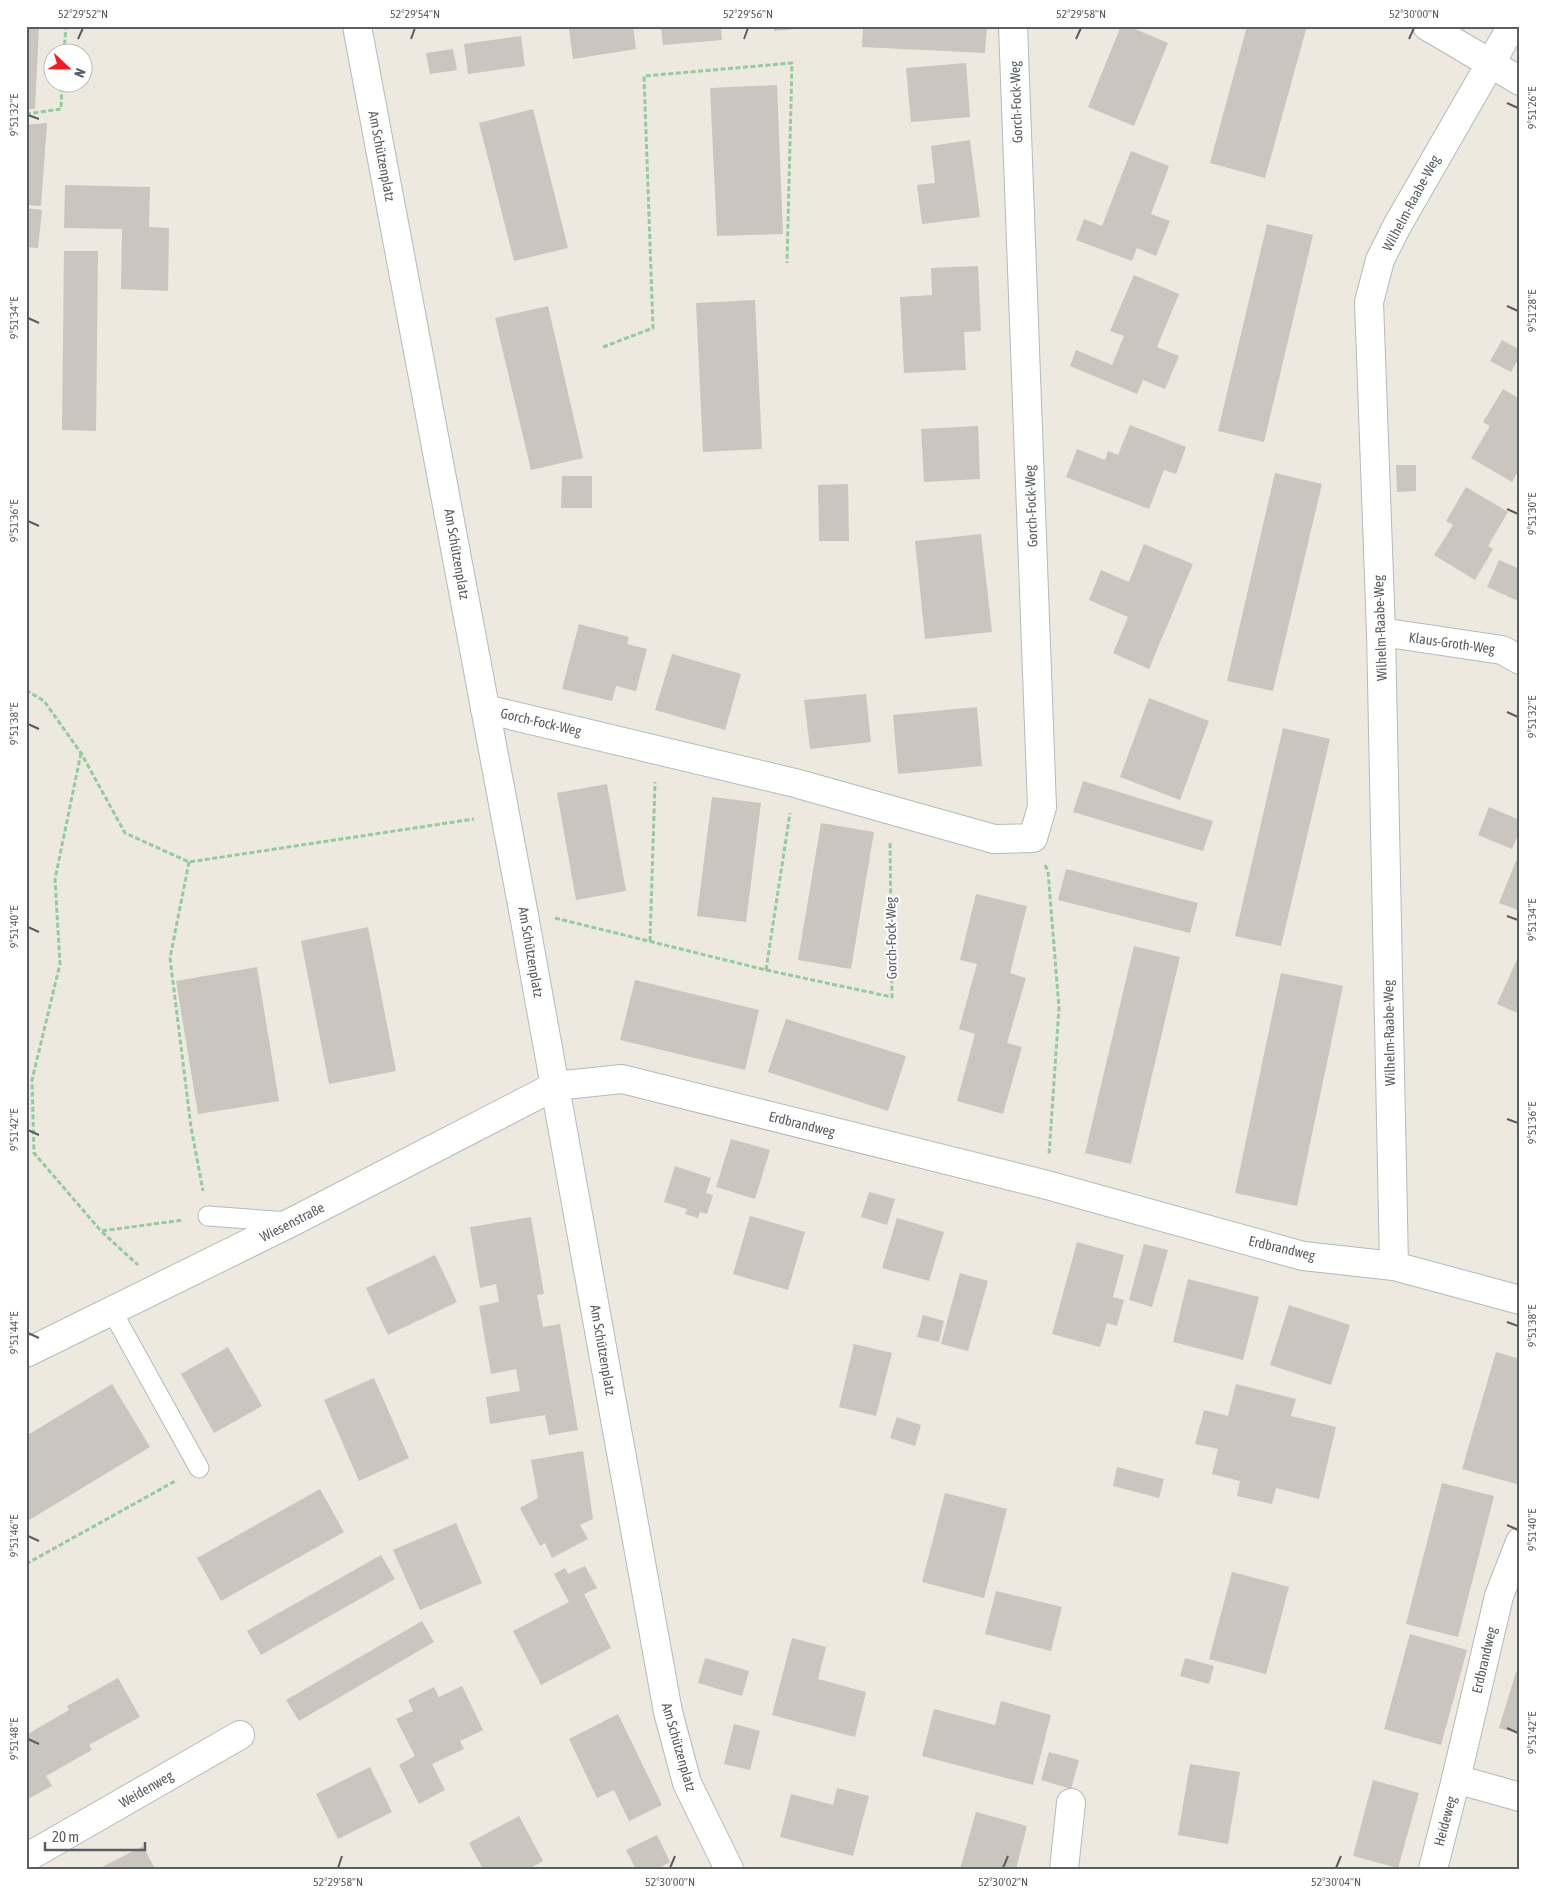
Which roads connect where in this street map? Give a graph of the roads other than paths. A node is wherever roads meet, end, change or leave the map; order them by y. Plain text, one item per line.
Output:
1 (357, 26) edge
2 (1013, 26) edge
3 (1426, 26) edge
4 (1512, 26) edge
5 (1489, 63) junction
6 (1520, 81) edge
7 (1381, 632) junction
8 (1520, 660) edge
9 (485, 709) junction
10 (555, 1086) junction
11 (208, 1216) road end
12 (292, 1222) junction
13 (1394, 1266) junction
14 (1520, 1300) edge
15 (112, 1312) junction
16 (26, 1353) edge
17 (199, 1468) road end
18 (1520, 1542) edge
19 (240, 1735) dead end
20 (1456, 1780) junction
21 (1520, 1797) edge
22 (1071, 1803) dead end
23 (26, 1858) edge
24 (729, 1869) edge
25 (1064, 1869) edge
26 (1433, 1869) edge

1 - 9 street, Am Schützenplatz
2 - 9 street, Gorch-Fock-Weg
3 - 5 street
4 - 5 street, Wilhelm-Raabe-Weg
5 - 6 street
5 - 7 street, Wilhelm-Raabe-Weg
7 - 8 street, Klaus-Groth-Weg
7 - 13 street, Wilhelm-Raabe-Weg
9 - 10 street, Am Schützenplatz
10 - 12 street, Wiesenstraße
10 - 13 street, Erdbrandweg
10 - 24 street, Am Schützenplatz
11 - 12 lane
12 - 15 street, Wiesenstraße
13 - 14 street, Erdbrandweg
15 - 16 street, Wiesenstraße
15 - 17 lane
18 - 20 street, Erdbrandweg
19 - 23 street, Weidenweg
20 - 21 street, Heideweg
20 - 26 street, Heideweg
22 - 25 street

